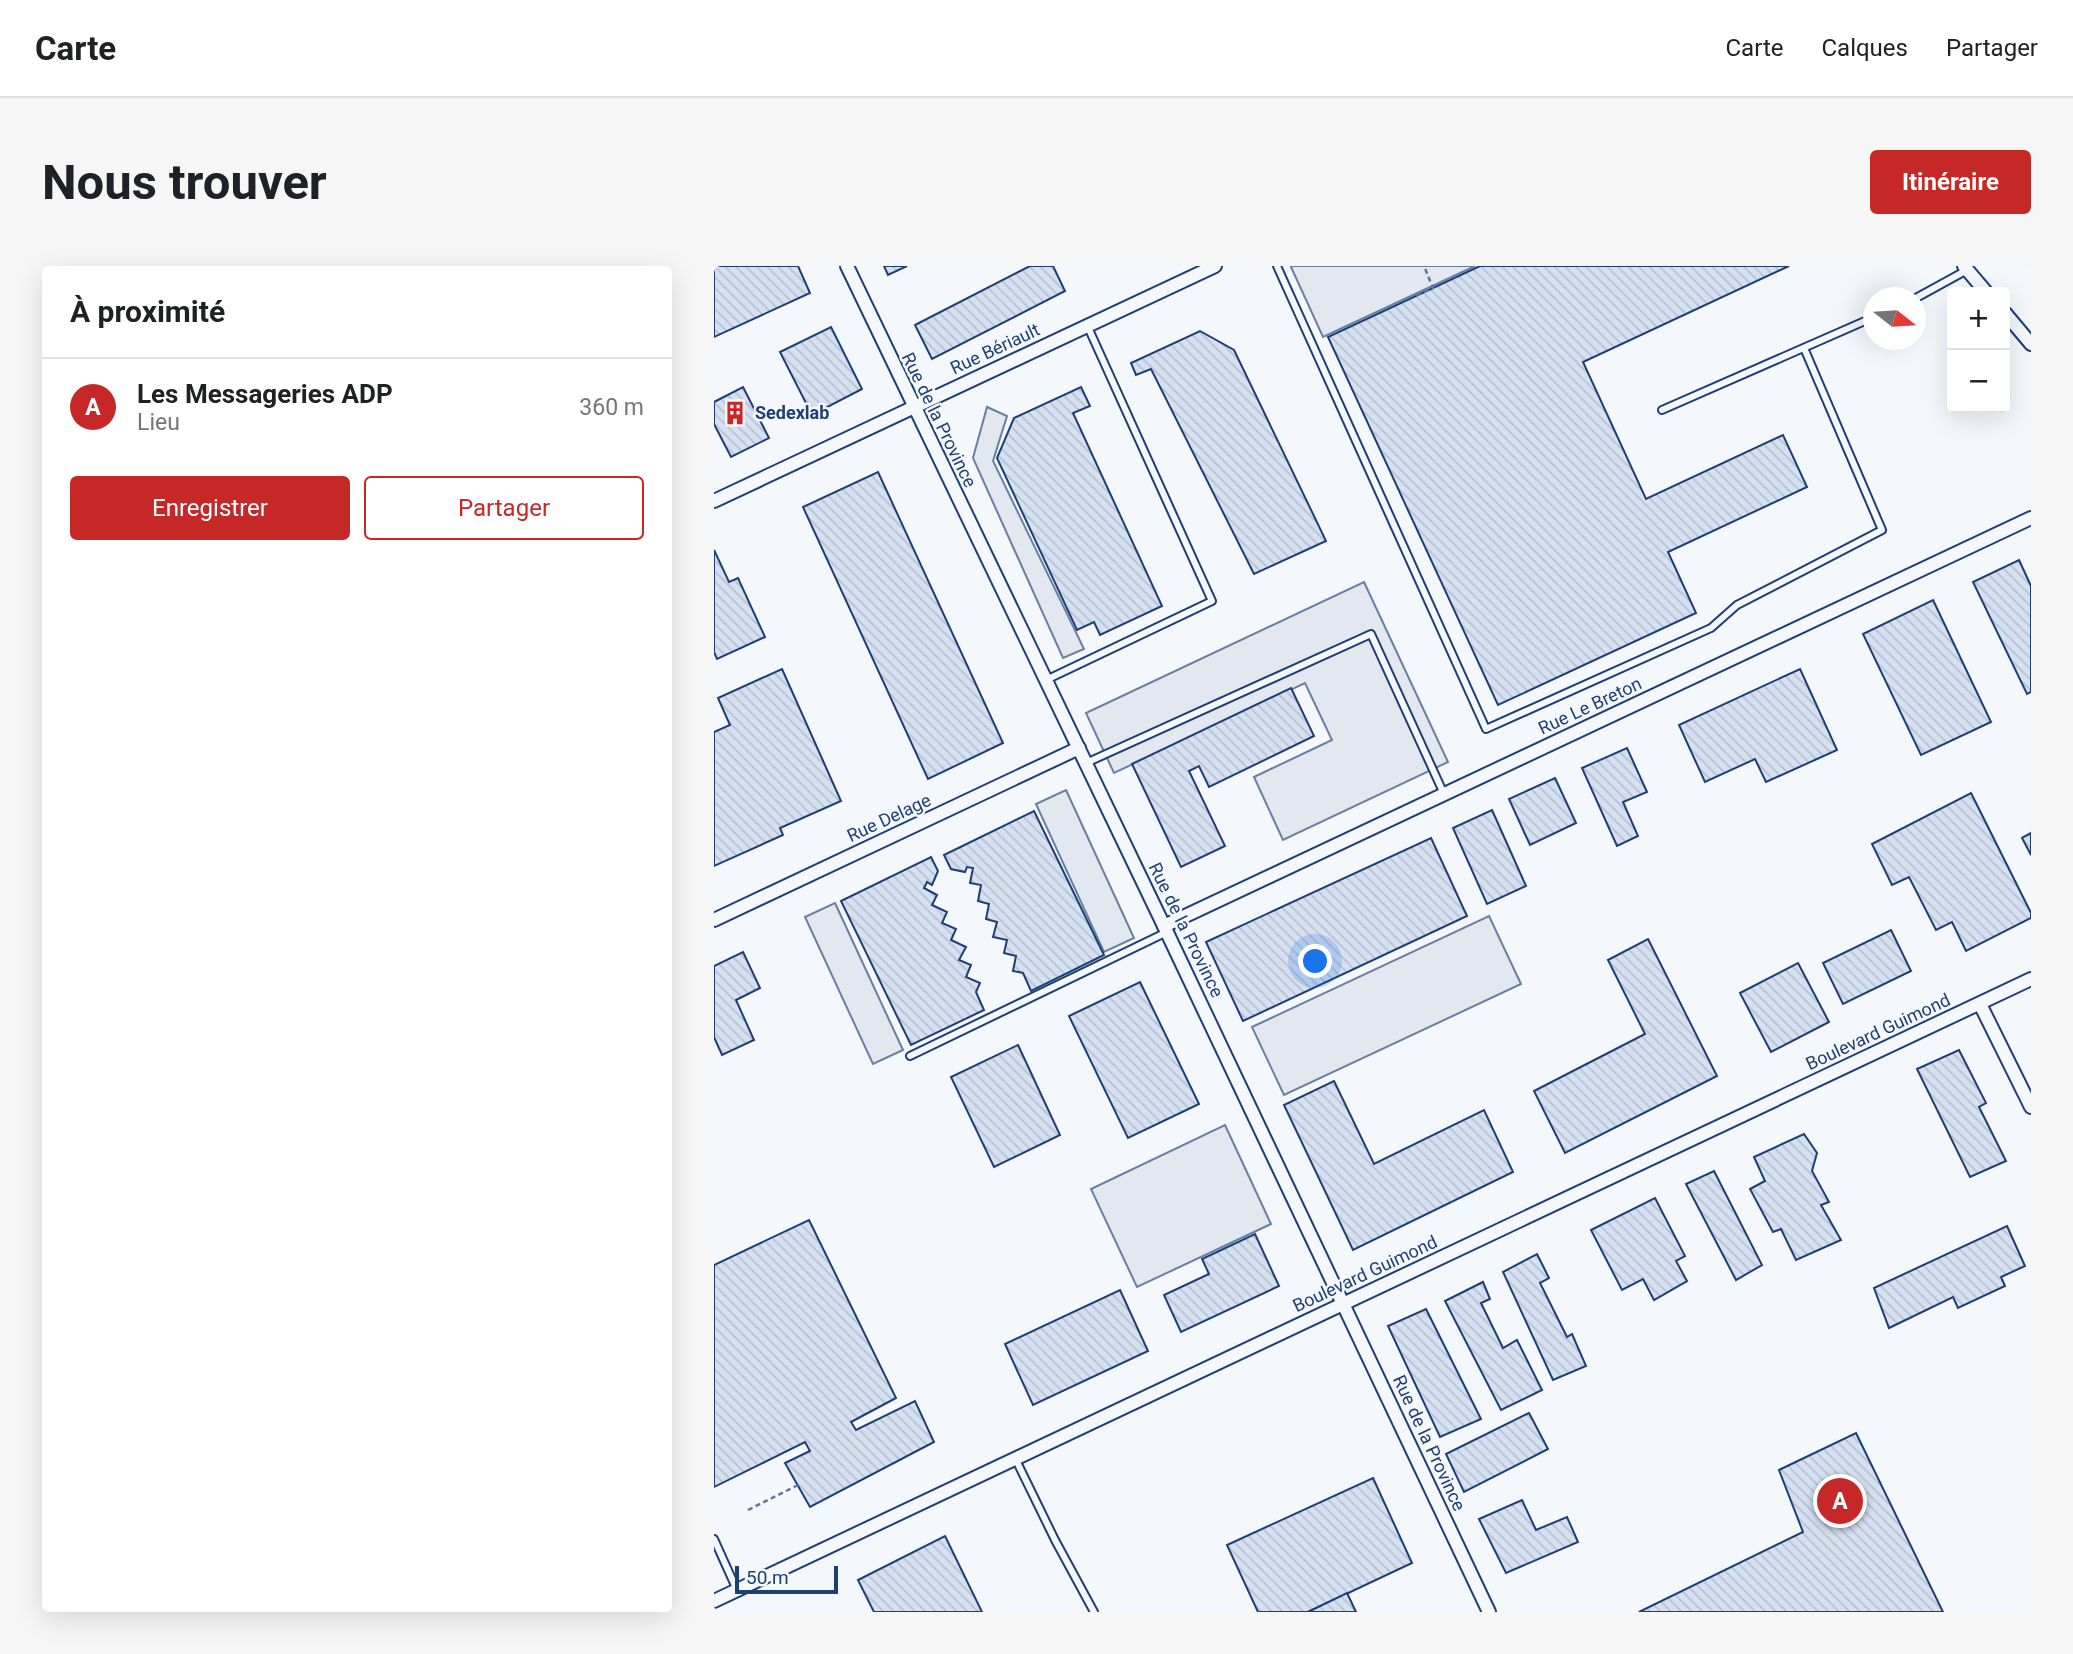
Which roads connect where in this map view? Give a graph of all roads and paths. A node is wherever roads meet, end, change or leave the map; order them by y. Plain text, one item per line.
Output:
1 (846, 266) edge
2 (1215, 266) edge
3 (1277, 266) edge
4 (1424, 266) edge
5 (1966, 268) edge
6 (1982, 287) edge
7 (1926, 292) edge
8 (1416, 295) dead end
9 (2010, 319) edge
10 (1863, 322) edge
11 (1087, 326) junction
12 (2031, 344) edge
13 (1804, 348) junction
14 (913, 407) junction
15 (1662, 410) dead end
16 (714, 501) edge
17 (2031, 518) edge
18 (1046, 680) junction
19 (1079, 748) junction
20 (1086, 763) junction
21 (1444, 794) junction
22 (714, 920) edge
23 (1166, 929) junction
24 (2031, 979) edge
25 (1980, 1004) junction
26 (910, 1056) dead end
27 (2031, 1108) edge
28 (1343, 1303) junction
29 (1015, 1458) junction
30 (798, 1485) dead end
31 (748, 1510) dead end
32 (714, 1539) edge
33 (737, 1590) junction
34 (714, 1601) edge
35 (1094, 1612) edge
36 (1489, 1612) edge

1 - 14 street, Rue de la Province
2 - 11 street, Rue Bériault
3 - 13 lane
4 - 8 path
5 - 6 street
5 - 7 lane
9 - 12 street
10 - 13 lane
11 - 14 street, Rue Bériault
11 - 18 lane
13 - 15 lane
14 - 16 street, Rue Bériault
14 - 18 street, Rue de la Province
17 - 21 street, Rue Le Breton
18 - 19 street, Rue de la Province
19 - 20 street, Rue de la Province
19 - 22 street, Rue Delage
20 - 21 lane
20 - 23 street, Rue de la Province
21 - 23 street, Rue Le Breton
23 - 26 lane
23 - 28 street, Rue de la Province
24 - 25 street, Boulevard Guimond
25 - 27 street
25 - 28 street, Boulevard Guimond
28 - 29 street, Boulevard Guimond
28 - 36 street, Rue de la Province
29 - 33 street, Boulevard Guimond
29 - 35 lane
30 - 31 path
32 - 33 lane
33 - 34 street, Boulevard Guimond

